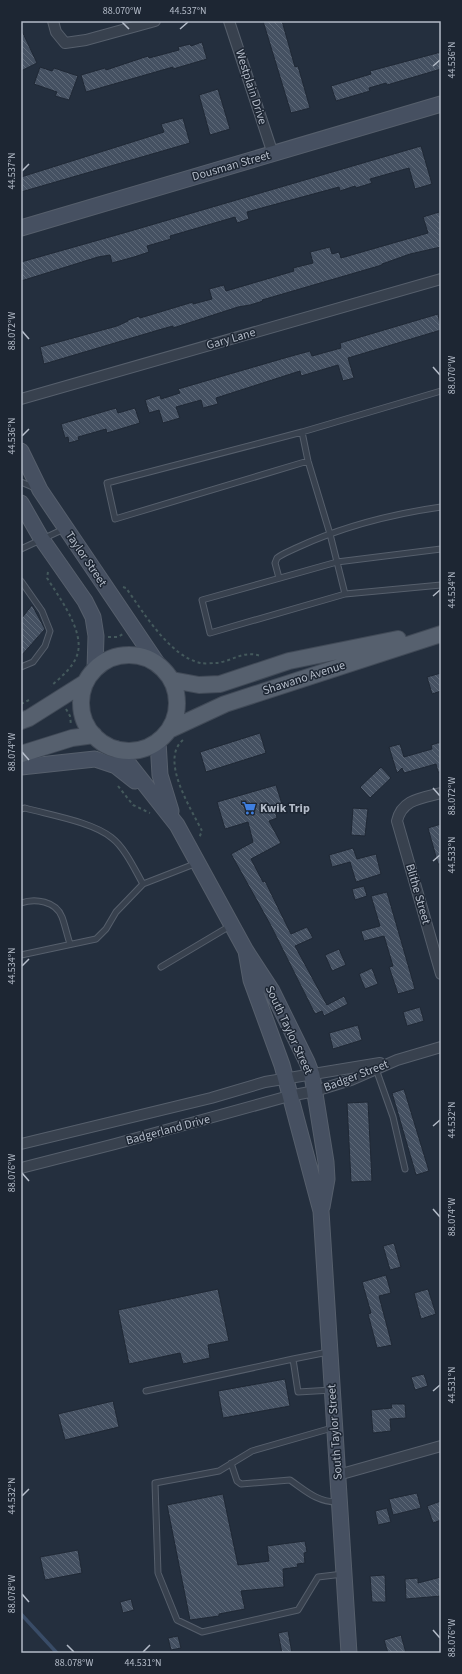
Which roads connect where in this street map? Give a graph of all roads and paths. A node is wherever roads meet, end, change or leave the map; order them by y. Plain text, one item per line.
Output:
1 (53, 21) edge
2 (155, 21) edge
3 (230, 21) edge
4 (441, 104) edge
5 (273, 154) junction
6 (21, 228) edge
7 (441, 279) edge
8 (441, 392) edge
9 (21, 399) edge
10 (302, 432) junction
11 (21, 451) edge
12 (308, 461) junction
13 (21, 482) edge
14 (40, 490) junction
15 (21, 503) edge
16 (441, 506) edge
17 (65, 528) junction
18 (330, 534) junction
19 (41, 538) junction
20 (21, 549) edge
21 (441, 550) edge
22 (337, 562) junction
23 (47, 578) dead end
24 (279, 578) junction
25 (21, 582) edge
26 (441, 585) edge
27 (126, 588) dead end
28 (345, 594) junction
29 (147, 616) junction
30 (141, 620) dead end
31 (124, 633) dead end
32 (441, 633) edge
33 (84, 637) dead end
34 (104, 637) dead end
35 (77, 638) junction
36 (250, 653) dead end
37 (157, 663) junction
38 (21, 667) edge
39 (95, 669) junction
40 (172, 680) junction
41 (86, 682) junction
42 (46, 690) dead end
43 (31, 699) dead end
44 (21, 704) edge
45 (21, 721) edge
46 (169, 730) junction
47 (94, 735) junction
48 (184, 739) dead end
49 (158, 741) junction
50 (117, 750) junction
51 (21, 754) edge
52 (21, 767) edge
53 (115, 782) dead end
54 (441, 793) edge
55 (157, 798) junction
56 (133, 805) dead end
57 (21, 809) edge
58 (177, 825) junction
59 (202, 831) dead end
60 (198, 862) junction
61 (143, 884) junction
62 (21, 903) edge
63 (232, 924) junction
64 (70, 944) junction
65 (246, 951) junction
66 (21, 955) edge
67 (161, 967) dead end
68 (441, 974) edge
69 (441, 1047) edge
70 (397, 1060) junction
71 (376, 1069) junction
72 (312, 1075) junction
73 (285, 1079) junction
74 (315, 1091) junction
75 (289, 1096) junction
76 (21, 1144) edge
77 (21, 1168) edge
78 (405, 1169) dead end
79 (321, 1211) junction
80 (330, 1352) junction
81 (293, 1359) junction
82 (333, 1390) junction
83 (146, 1391) dead end
84 (335, 1428) junction
85 (441, 1446) edge
86 (231, 1463) junction
87 (338, 1475) junction
88 (340, 1502) junction
89 (344, 1574) junction
90 (348, 1653) edge

1 - 2 street
3 - 5 street, Westplain Drive
4 - 5 street, Dousman Street
5 - 6 street, Dousman Street
7 - 9 street, Gary Lane
8 - 10 lane
10 - 12 lane
10 - 12 lane
11 - 14 street, Taylor Street
12 - 18 lane
13 - 14 lane
14 - 17 street, Taylor Street
15 - 19 street, Taylor Street
16 - 18 lane
17 - 19 lane
17 - 37 street, Taylor Street
18 - 22 lane
18 - 24 lane
19 - 20 lane
19 - 39 street, Taylor Street
21 - 22 lane
22 - 24 lane
22 - 28 lane
23 - 35 path
24 - 28 lane
25 - 38 lane
26 - 28 lane
27 - 29 path
29 - 30 path
29 - 36 path
31 - 34 path
32 - 40 main road, Shawano Avenue
32 - 46 main road, Shawano Avenue
33 - 35 path
35 - 42 path
37 - 39 main road
37 - 40 main road
39 - 41 main road
40 - 46 main road
41 - 45 main road
41 - 47 main road
43 - 44 path
46 - 49 main road
47 - 50 main road
47 - 51 main road
48 - 59 path
49 - 50 main road
49 - 58 street, South Taylor Street
50 - 55 street, South Taylor Street
52 - 55 street
53 - 56 path
54 - 68 street, Blithe Street
55 - 58 street, South Taylor Street
57 - 61 lane
58 - 60 street, South Taylor Street
60 - 61 lane
60 - 63 street, South Taylor Street
61 - 64 lane
62 - 64 lane
63 - 65 street, South Taylor Street
63 - 67 lane
64 - 66 lane
65 - 72 street, South Taylor Street
65 - 73 street, South Taylor Street
69 - 70 street, Badger Street
70 - 71 street, Badger Street
70 - 72 street, Badger Street
71 - 74 street, Badger Street
71 - 78 lane
72 - 73 street, Badgerland Drive
72 - 74 street, South Taylor Street
73 - 75 street, South Taylor Street
73 - 76 street, Badgerland Drive
74 - 75 street, Badgerland Drive
74 - 79 street, South Taylor Street
75 - 77 street, Badgerland Drive
75 - 79 street, South Taylor Street
79 - 80 street, South Taylor Street
80 - 81 lane
80 - 82 street, South Taylor Street
81 - 82 lane
81 - 83 lane
82 - 84 street, South Taylor Street
84 - 86 lane
84 - 87 street, South Taylor Street
85 - 87 street
86 - 88 lane
86 - 89 lane
87 - 88 street, South Taylor Street
88 - 89 street, South Taylor Street
89 - 90 street, South Taylor Street

